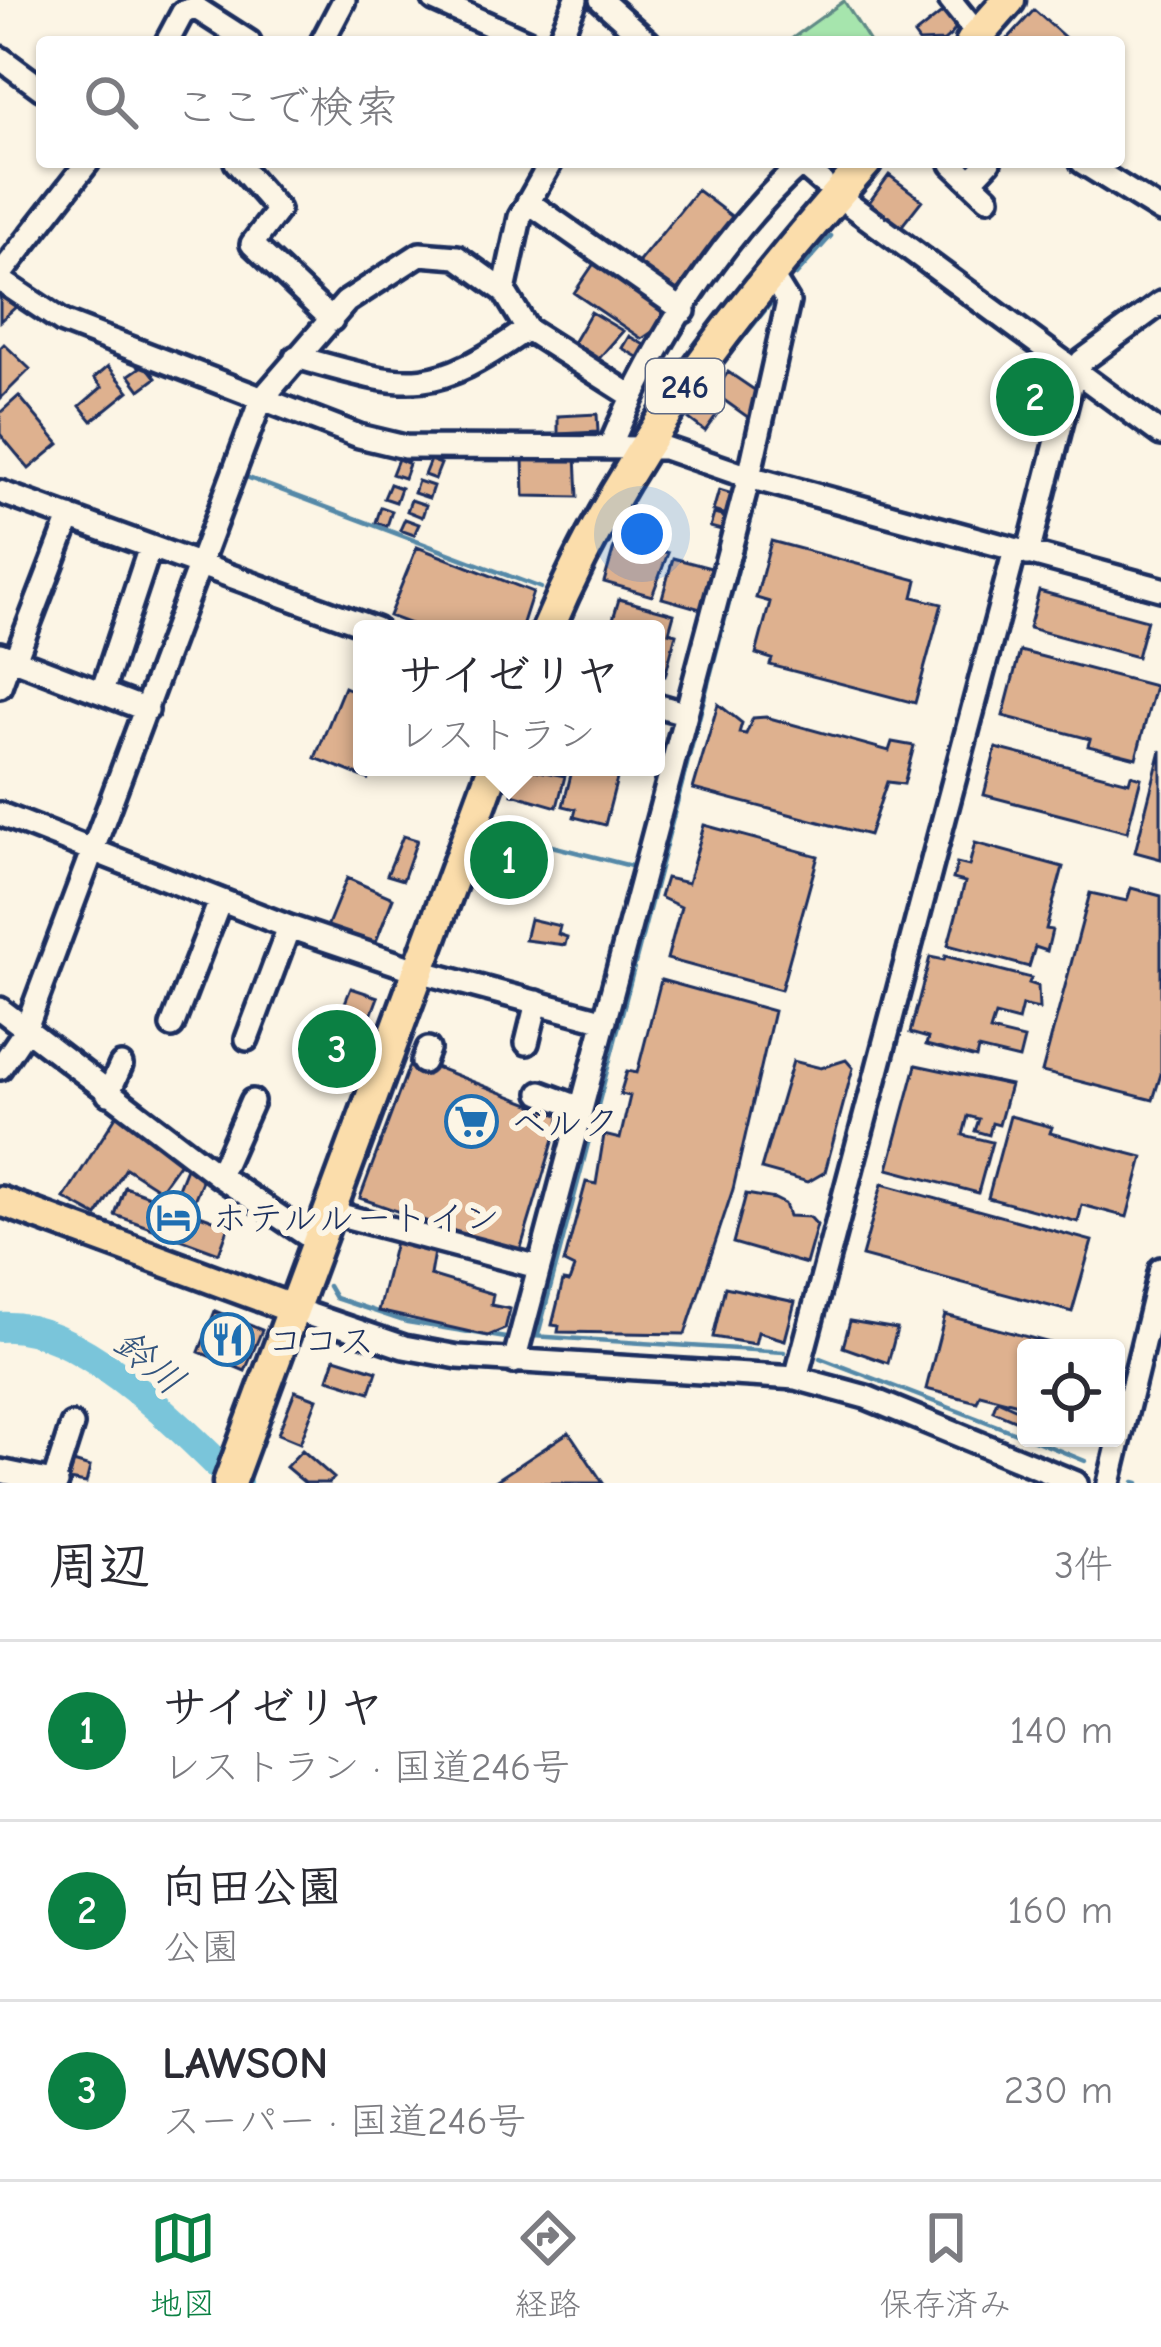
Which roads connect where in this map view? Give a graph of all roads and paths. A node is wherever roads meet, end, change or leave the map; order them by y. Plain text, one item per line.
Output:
1 (344, 0) edge
2 (434, 0) edge
3 (576, 0) edge
4 (601, 0) edge
5 (950, 0) edge
6 (1009, 0) edge
7 (170, 36) edge
8 (240, 36) edge
9 (325, 36) edge
10 (515, 36) edge
11 (561, 36) edge
12 (641, 36) edge
13 (976, 36) edge
14 (980, 36) edge
15 (0, 58) edge
16 (36, 85) edge
17 (83, 168) edge
18 (244, 168) edge
19 (547, 168) edge
20 (793, 168) edge
21 (800, 168) edge
22 (861, 168) edge
23 (956, 168) edge
24 (987, 168) edge
25 (1092, 168) edge
26 (821, 182) dead end
27 (527, 202) junction
28 (850, 205) dead end
29 (1161, 211) edge
30 (770, 271) junction
31 (0, 277) edge
32 (504, 291) junction
33 (1161, 303) edge
34 (684, 311) junction
35 (332, 320) junction
36 (526, 329) junction
37 (296, 357) junction
38 (1074, 374) junction
39 (632, 396) junction
40 (261, 400) junction
41 (1161, 434) edge
42 (611, 444) junction
43 (645, 445) junction
44 (749, 477) junction
45 (0, 492) edge
46 (70, 517) junction
47 (150, 547) junction
48 (1021, 552) junction
49 (202, 565) junction
50 (1161, 589) edge
51 (553, 620) edge
52 (353, 621) edge
53 (8, 657) edge
54 (0, 686) edge
55 (102, 692) junction
56 (665, 707) edge
57 (147, 710) junction
58 (684, 712) junction
59 (491, 776) edge
60 (0, 814) edge
61 (95, 850) junction
62 (220, 901) junction
63 (289, 927) junction
64 (419, 971) junction
65 (532, 1001) junction
66 (0, 1009) edge
67 (605, 1021) junction
68 (172, 1026) dead end
69 (25, 1031) junction
70 (247, 1039) dead end
71 (522, 1042) dead end
72 (121, 1066) dead end
73 (0, 1068) edge
74 (543, 1087) dead end
75 (108, 1094) junction
76 (251, 1101) dead end
77 (582, 1102) junction
78 (219, 1176) junction
79 (0, 1201) edge
80 (328, 1212) junction
81 (317, 1242) junction
82 (538, 1268) junction
83 (1161, 1269) edge
84 (293, 1309) junction
85 (514, 1363) junction
86 (796, 1378) junction
87 (72, 1426) dead end
88 (0, 1471) edge
89 (56, 1482) edge
90 (229, 1483) edge
91 (1076, 1483) edge
92 (1109, 1483) edge

1 - 9 street
2 - 10 street
3 - 11 street
4 - 12 street
5 - 13 street
6 - 14 highway
7 - 8 street
15 - 16 street
17 - 31 street
18 - 35 street
19 - 27 street
20 - 34 street
21 - 26 street
22 - 30 highway, 246
23 - 24 street
25 - 29 street
27 - 32 street
27 - 34 street
28 - 38 street
30 - 43 highway, 246
30 - 44 street
31 - 40 street
32 - 35 street
32 - 36 street
33 - 38 street
34 - 39 street
35 - 37 street
36 - 37 street
36 - 39 street
37 - 40 street
38 - 41 street
38 - 48 street
39 - 42 street
40 - 42 street
40 - 49 street
42 - 43 street
43 - 44 street
43 - 51 highway, 246
44 - 48 street
44 - 58 street
45 - 46 street
46 - 47 street
46 - 53 street
47 - 49 street
47 - 55 street
48 - 50 street
48 - 86 street
49 - 52 street
49 - 57 street
53 - 54 street
53 - 55 street
55 - 57 street
56 - 58 street
57 - 61 street
58 - 67 street
59 - 64 highway
60 - 61 street
61 - 62 street
61 - 69 street
62 - 63 street
62 - 68 street
63 - 64 street
63 - 70 street
64 - 65 street
64 - 80 highway
65 - 67 street
65 - 71 street
66 - 69 street
67 - 77 street
69 - 73 street
69 - 75 street
72 - 75 street
74 - 77 street
75 - 78 street
76 - 78 street
77 - 82 street
78 - 81 street
79 - 84 main road
80 - 81 highway
80 - 82 street
81 - 84 highway
82 - 85 street
83 - 92 street
84 - 85 street
84 - 90 highway
85 - 86 street
86 - 91 street
87 - 89 street
88 - 89 street

